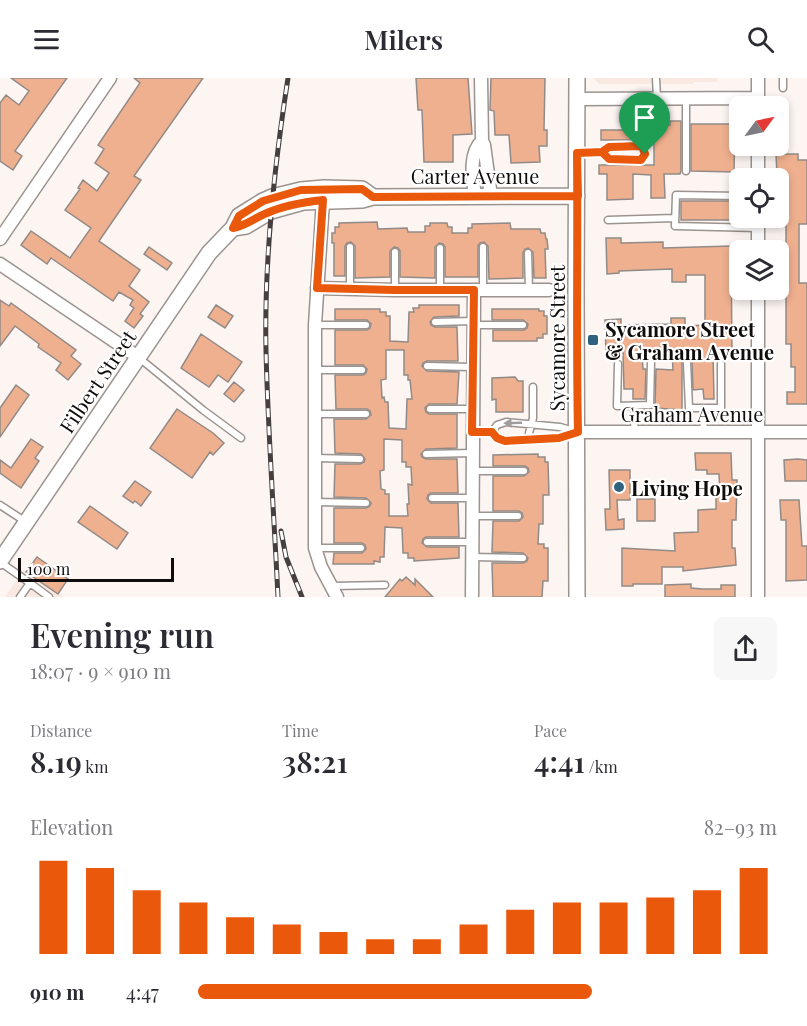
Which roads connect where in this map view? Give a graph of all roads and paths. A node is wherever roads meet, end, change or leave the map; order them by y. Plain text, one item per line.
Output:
1 (110, 78) edge
2 (481, 78) edge
3 (577, 78) edge
4 (656, 78) edge
5 (758, 78) edge
6 (783, 78) edge
7 (783, 88) dead end
8 (758, 96) edge
9 (577, 99) junction
10 (657, 99) junction
11 (686, 99) junction
12 (729, 101) edge
13 (482, 141) junction
14 (602, 152) junction
15 (577, 153) junction
16 (686, 171) dead end
17 (491, 196) junction
18 (578, 196) junction
19 (729, 196) edge
20 (373, 197) junction
21 (475, 197) junction
22 (323, 200) junction
23 (271, 204) junction
24 (675, 218) junction
25 (608, 220) dead end
26 (729, 224) edge
27 (0, 239) edge
28 (350, 247) dead end
29 (483, 247) dead end
30 (440, 248) dead end
31 (394, 252) dead end
32 (528, 252) dead end
33 (0, 264) edge
34 (317, 288) junction
35 (350, 289) junction
36 (395, 290) junction
37 (440, 290) junction
38 (478, 290) junction
39 (529, 290) junction
40 (549, 290) dead end
41 (758, 300) edge
42 (435, 322) dead end
43 (473, 323) junction
44 (315, 325) junction
45 (366, 325) dead end
46 (523, 326) dead end
47 (138, 357) junction
48 (651, 362) dead end
49 (687, 363) dead end
50 (618, 364) dead end
51 (721, 364) dead end
52 (427, 366) dead end
53 (472, 366) junction
54 (315, 370) junction
55 (362, 370) dead end
56 (533, 387) dead end
57 (635, 406) junction
58 (705, 408) junction
59 (430, 409) dead end
60 (472, 409) junction
61 (315, 414) junction
62 (366, 414) dead end
63 (532, 426) junction
64 (472, 432) junction
65 (492, 432) junction
66 (578, 432) junction
67 (807, 432) edge
68 (634, 433) junction
69 (703, 433) junction
70 (759, 433) junction
71 (241, 438) dead end
72 (530, 439) junction
73 (473, 453) junction
74 (426, 454) dead end
75 (315, 458) junction
76 (360, 459) dead end
77 (473, 471) junction
78 (524, 471) dead end
79 (432, 498) dead end
80 (473, 498) junction
81 (315, 502) junction
82 (366, 503) dead end
83 (0, 505) edge
84 (473, 516) junction
85 (519, 516) dead end
86 (26, 522) junction
87 (427, 542) dead end
88 (473, 542) junction
89 (315, 548) junction
90 (361, 548) dead end
91 (473, 557) junction
92 (523, 558) dead end
93 (0, 561) edge
94 (30, 584) junction
95 (385, 585) dead end
96 (334, 591) edge
97 (20, 597) edge
98 (49, 597) edge
99 (472, 597) edge
100 (577, 597) edge
101 (759, 597) edge

1 - 27 street
2 - 13 street
3 - 9 street, Sycamore Street
4 - 10 lane
5 - 8 street
6 - 7 lane
9 - 10 street
9 - 15 street, Sycamore Street
10 - 11 street
11 - 12 street
11 - 16 lane
13 - 17 street
13 - 21 street
14 - 14 lane
14 - 15 lane
15 - 18 street, Sycamore Street
17 - 18 street, Carter Avenue
17 - 21 street, Carter Avenue
18 - 66 street, Sycamore Street
19 - 24 lane
20 - 21 street, Carter Avenue
20 - 22 street, Carter Avenue
20 - 23 street, Carter Avenue
22 - 23 street, Carter Avenue
22 - 34 street
23 - 47 street, Filbert Street
24 - 25 lane
24 - 26 lane
28 - 35 lane
29 - 38 lane
30 - 37 lane
31 - 36 lane
32 - 39 lane
33 - 47 street
34 - 35 street
34 - 44 street
35 - 36 street
36 - 37 street
37 - 38 street
38 - 39 street
38 - 43 street
39 - 40 street
41 - 70 street
42 - 43 lane
43 - 46 lane
43 - 53 street
44 - 45 lane
44 - 54 street
47 - 71 lane
47 - 86 street, Filbert Street
48 - 57 lane
49 - 58 lane
50 - 57 lane
51 - 58 lane
52 - 53 lane
53 - 60 street
54 - 55 lane
54 - 61 street
56 - 63 lane
57 - 68 lane
58 - 69 lane
59 - 60 lane
60 - 64 street
61 - 62 lane
61 - 75 street
63 -> 65 lane
63 - 66 lane
63 - 72 lane
64 - 65 lane
64 - 73 street
65 - 72 lane
66 - 68 street, Graham Avenue
66 - 72 lane
66 - 100 street, Sycamore Street
67 - 70 street, Graham Avenue
68 - 69 street, Graham Avenue
69 - 70 street, Graham Avenue
70 - 101 street
73 - 74 lane
73 - 77 street
75 - 76 lane
75 - 81 street
77 - 78 lane
77 - 80 street
79 - 80 lane
80 - 84 street
81 - 82 lane
81 - 89 street
83 - 86 lane
84 - 85 lane
84 - 88 street
86 - 93 street, Filbert Street
87 - 88 lane
88 - 91 street
89 - 90 lane
89 - 96 street
91 - 92 lane
91 - 99 street
93 - 94 lane
94 - 97 lane
94 - 98 lane
95 - 96 lane

